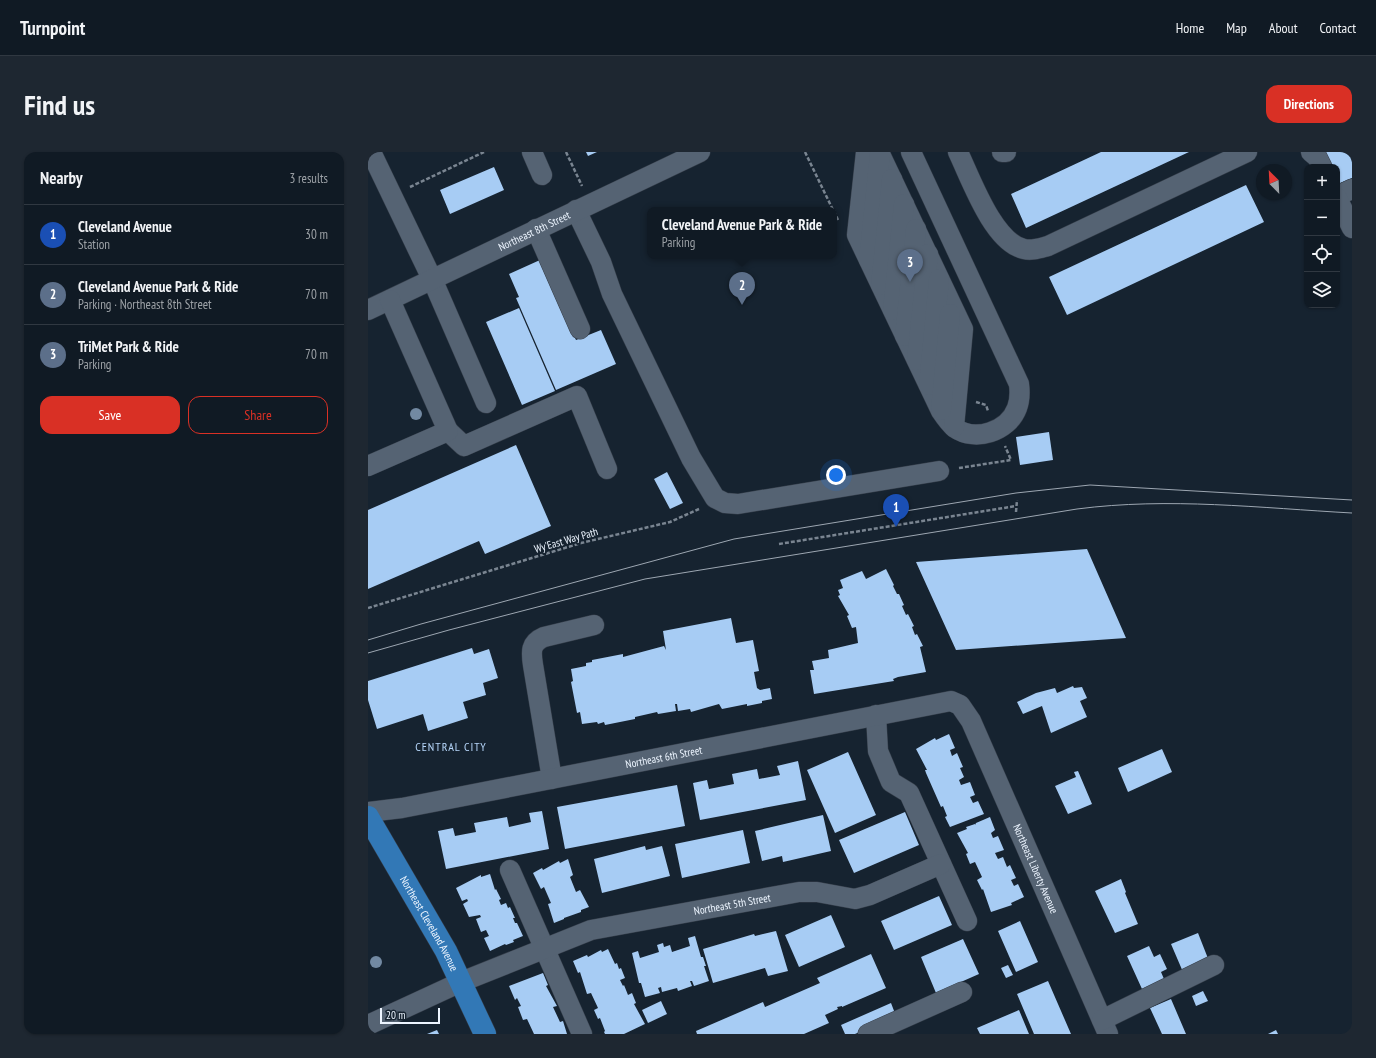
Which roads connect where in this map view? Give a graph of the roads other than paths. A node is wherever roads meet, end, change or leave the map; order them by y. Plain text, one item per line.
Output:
1 (371, 152) edge
2 (532, 152) edge
3 (700, 152) edge
4 (911, 152) edge
5 (958, 152) edge
6 (1002, 152) edge
7 (1006, 152) edge
8 (1247, 152) edge
9 (1310, 152) edge
10 (875, 153) edge
11 (1320, 164) edge
12 (542, 175) dead end
13 (892, 179) junction
14 (1352, 189) edge
15 (1340, 195) edge
16 (1338, 200) edge
17 (904, 204) junction
18 (576, 210) junction
19 (1352, 228) edge
20 (536, 229) junction
21 (916, 229) junction
22 (928, 254) junction
23 (939, 279) junction
24 (433, 281) junction
25 (881, 285) junction
26 (390, 300) junction
27 (951, 304) junction
28 (368, 310) edge
29 (893, 310) junction
30 (580, 329) dead end
31 (905, 336) junction
32 (917, 361) junction
33 (929, 386) junction
34 (486, 403) dead end
35 (941, 411) junction
36 (954, 427) junction
37 (448, 430) junction
38 (368, 466) edge
39 (607, 469) dead end
40 (939, 471) road end
41 (594, 625) dead end
42 (960, 704) joint
43 (876, 715) junction
44 (552, 778) junction
45 (368, 812) edge
46 (368, 817) edge
47 (941, 864) junction
48 (510, 870) dead end
49 (967, 922) dead end
50 (544, 948) junction
51 (1214, 966) dead end
52 (461, 982) junction
53 (962, 992) dead end
54 (368, 1025) edge
55 (1105, 1027) edge
56 (484, 1034) edge
57 (582, 1034) edge
58 (868, 1034) edge

1 - 24 street
2 - 12 street
3 - 18 street, Northeast 8th Street
4 - 36 street
5 - 8 street
6 - 7 street
9 - 11 street
10 - 13 street
10 - 25 street
13 - 17 street
13 - 25 street
14 - 15 street
16 - 19 street
17 - 21 street
17 - 29 street
18 - 20 street, Northeast 8th Street
18 - 40 street
20 - 24 street, Northeast 8th Street
20 - 30 street
21 - 22 street
21 - 31 street
22 - 23 street
22 - 32 street
23 - 27 street
23 - 33 street
24 - 26 street, Northeast 8th Street
24 - 34 street
25 - 29 street
26 - 28 street, Northeast 8th Street
26 - 37 street
27 - 35 street
27 - 36 street
29 - 31 street
31 - 32 street
32 - 33 street
33 - 35 street
35 - 36 street
37 - 38 street
37 - 39 street
41 - 44 street
42 - 43 street, Northeast 6th Street
42 - 55 street, Northeast Liberty Avenue
43 - 44 street, Northeast 6th Street
43 - 47 street
44 - 45 street, Northeast 6th Street
46 - 52 main road, Northeast Cleveland Avenue
47 - 49 street
47 - 50 street, Northeast 5th Street
48 - 50 street
50 - 52 street, Northeast 5th Street
50 - 57 street
51 - 55 street
52 - 54 street, Northeast 5th Street
52 - 56 main road, Northeast Cleveland Avenue
53 - 58 street

